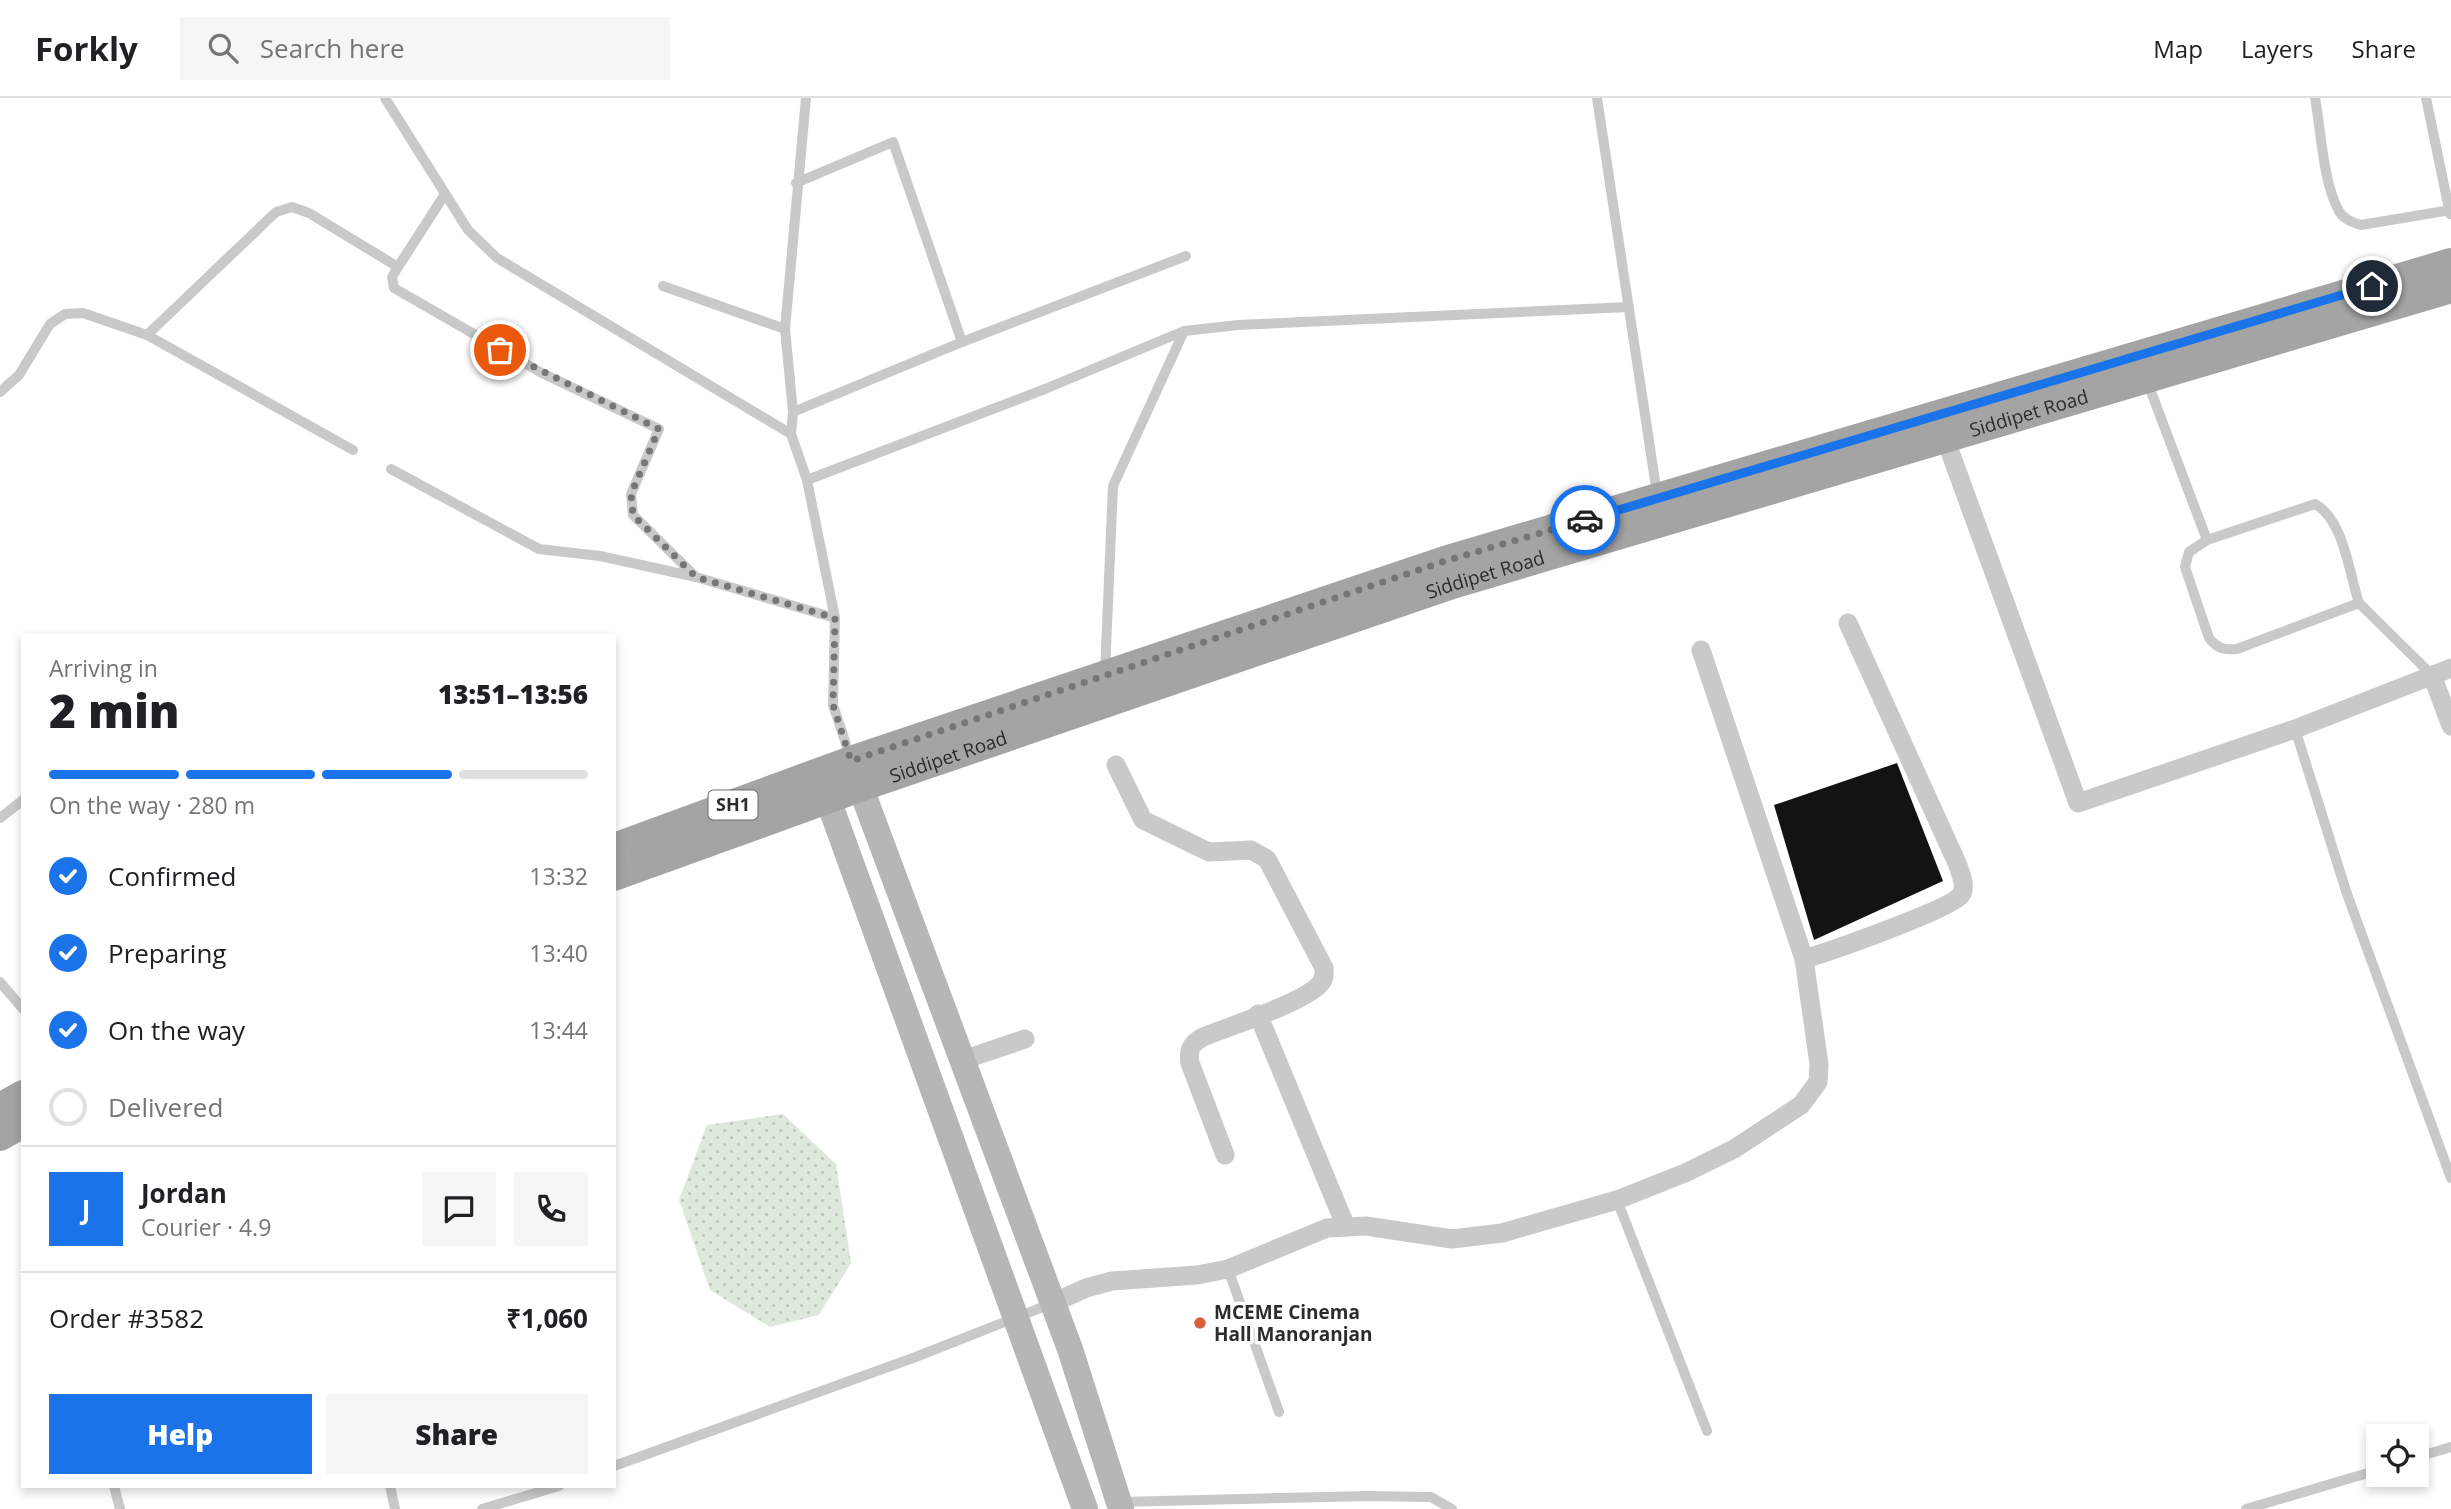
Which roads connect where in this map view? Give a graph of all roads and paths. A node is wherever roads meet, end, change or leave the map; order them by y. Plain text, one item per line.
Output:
1 (386, 98) edge
2 (806, 98) edge
3 (1597, 98) edge
4 (2315, 98) edge
5 (2426, 98) edge
6 (796, 183) junction
7 (445, 194) junction
8 (2451, 212) edge
9 (1186, 256) dead end
10 (2451, 263) edge
11 (398, 267) junction
12 (663, 286) dead end
13 (2451, 288) edge
14 (1629, 307) junction
15 (785, 328) junction
16 (1184, 331) junction
17 (147, 335) junction
18 (962, 342) junction
19 (2146, 379) junction
20 (0, 391) edge
21 (793, 412) junction
22 (791, 434) junction
23 (1945, 438) junction
24 (353, 450) dead end
25 (391, 469) dead end
26 (807, 480) junction
27 (1658, 498) junction
28 (2207, 540) junction
29 (696, 577) junction
30 (2359, 603) junction
31 (835, 618) junction
32 (1848, 623) dead end
33 (1701, 650) dead end
34 (2451, 668) edge
35 (2432, 675) junction
36 (1104, 676) junction
37 (2451, 726) edge
38 (2295, 729) junction
39 (1116, 765) dead end
40 (856, 774) junction
41 (823, 786) junction
42 (21, 802) edge
43 (0, 818) edge
44 (616, 847) edge
45 (616, 875) edge
46 (1804, 959) junction
47 (0, 982) edge
48 (21, 1007) edge
49 (1258, 1014) junction
50 (952, 1033) junction
51 (1026, 1039) dead end
52 (916, 1045) junction
53 (962, 1060) junction
54 (21, 1096) edge
55 (0, 1108) edge
56 (21, 1124) edge
57 (0, 1136) edge
58 (1225, 1155) dead end
59 (1006, 1177) junction
60 (2451, 1178) edge
61 (969, 1192) junction
62 (1617, 1200) junction
63 (1346, 1227) junction
64 (1228, 1269) junction
65 (1053, 1303) junction
66 (1015, 1318) junction
67 (1279, 1412) dead end
68 (1707, 1430) dead end
69 (2451, 1447) edge
70 (2429, 1453) edge
71 (616, 1465) edge
72 (2366, 1474) edge
73 (115, 1488) edge
74 (391, 1488) edge
75 (552, 1488) edge
76 (1120, 1506) edge
77 (120, 1509) edge
78 (396, 1509) edge
79 (482, 1509) edge
80 (1085, 1509) edge
81 (1452, 1509) edge
82 (2246, 1509) edge

1 - 7 lane
2 - 6 lane
3 - 14 lane
4 - 8 lane
5 - 8 lane
6 - 15 lane
6 - 18 lane
7 - 11 lane
7 - 22 lane
9 - 18 lane
10 - 27 main road, Siddipet Road / SH1
11 - 17 lane
11 - 29 lane
12 - 15 lane
13 - 19 main road, Siddipet Road / SH1
14 - 16 lane
14 - 27 lane
15 - 21 lane
16 - 26 lane
16 - 36 lane
17 - 20 lane
17 - 24 lane
18 - 21 lane
19 - 23 main road, Siddipet Road / SH1
19 - 28 lane
21 - 22 lane
22 - 26 lane
23 - 38 street
23 - 40 main road, Siddipet Road / SH1
25 - 29 lane
26 - 31 lane
27 - 36 main road, Siddipet Road / SH1
28 - 30 lane
28 - 30 lane
29 - 31 lane
30 - 35 lane
31 - 40 lane
32 - 46 street
33 - 46 street
34 - 35 street
35 - 37 street
35 - 38 street
36 - 40 main road, Siddipet Road / SH1
38 - 60 lane
39 - 49 street
40 - 41 main road, Siddipet Road / SH1
40 - 50 street
41 - 44 main road, Siddipet Road / SH1
41 - 45 main road, Siddipet Road / SH1
41 - 52 street
42 - 43 lane
46 - 62 street
47 - 48 lane
49 - 58 street
49 - 63 street
50 - 52 street
50 - 53 street
51 - 53 street
52 - 61 street
53 - 59 street
54 - 55 main road
56 - 57 main road
59 - 61 street
59 - 65 street
61 - 66 street
62 - 63 street
62 - 68 lane
63 - 64 street
64 - 65 street
64 - 67 lane
65 - 66 lane
65 - 76 street
66 - 71 lane
66 - 80 street
69 - 70 lane
72 - 82 lane
73 - 77 lane
74 - 78 lane
75 - 79 lane
76 - 81 lane

